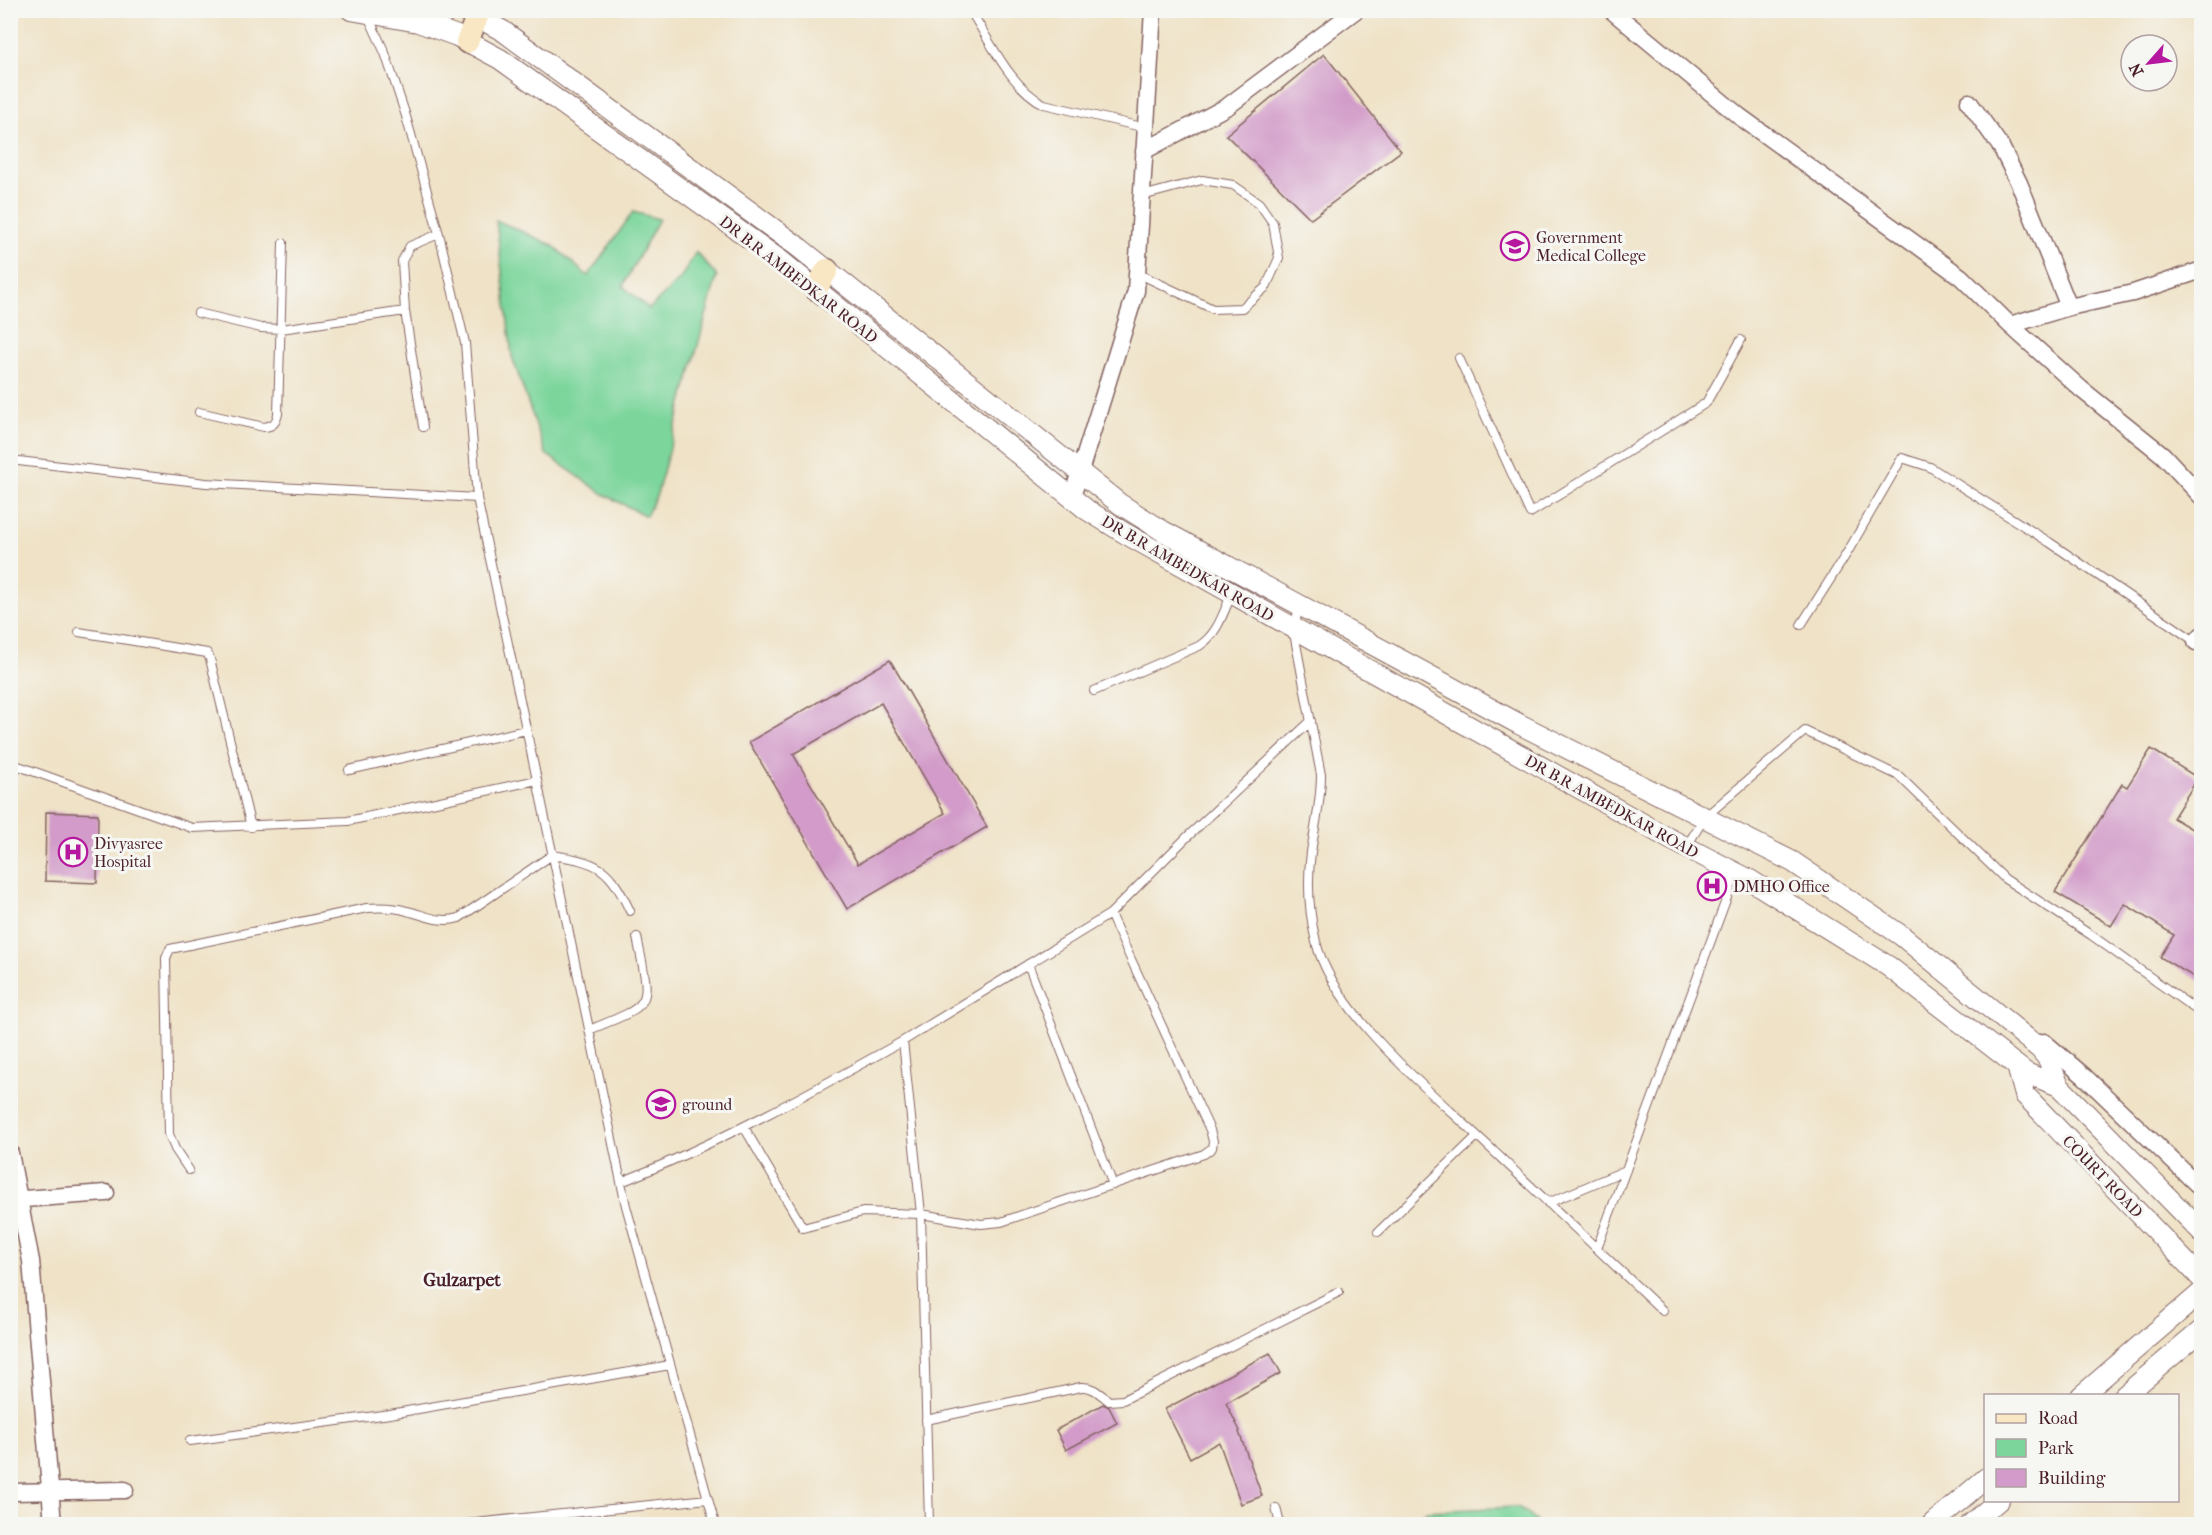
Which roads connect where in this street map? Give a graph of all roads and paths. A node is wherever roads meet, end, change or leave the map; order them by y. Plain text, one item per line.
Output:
1 (970, 10) edge
2 (1153, 10) edge
3 (1356, 10) edge
4 (1611, 10) edge
5 (361, 12) edge
6 (470, 14) edge
7 (467, 42) junction
8 (1969, 102) dead end
9 (1146, 128) junction
10 (1144, 151) junction
11 (1142, 196) junction
12 (439, 234) junction
13 (283, 243) dead end
14 (2202, 270) edge
15 (1137, 273) junction
16 (821, 279) junction
17 (2069, 307) junction
18 (405, 311) junction
19 (198, 313) dead end
20 (2010, 325) junction
21 (281, 329) junction
22 (1741, 340) dead end
23 (1459, 358) dead end
24 (199, 412) dead end
25 (423, 427) dead end
26 (10, 460) edge
27 (1080, 472) junction
28 (1072, 497) junction
29 (2202, 497) edge
30 (477, 498) junction
31 (1232, 593) junction
32 (1300, 606) junction
33 (1801, 625) dead end
34 (1293, 628) junction
35 (79, 632) dead end
36 (2200, 641) edge
37 (1094, 691) dead end
38 (1311, 721) junction
39 (526, 730) junction
40 (10, 763) edge
41 (349, 770) dead end
42 (537, 780) junction
43 (1705, 817) junction
44 (251, 827) junction
45 (1686, 847) junction
46 (552, 855) junction
47 (1736, 873) junction
48 (630, 911) dead end
49 (1110, 914) junction
50 (638, 937) dead end
51 (1029, 964) junction
52 (2202, 1014) edge
53 (589, 1030) junction
54 (903, 1041) junction
55 (2034, 1044) junction
56 (2017, 1066) junction
57 (2065, 1092) junction
58 (744, 1127) junction
59 (1477, 1136) junction
60 (10, 1153) edge
61 (189, 1170) dead end
62 (1626, 1170) junction
63 (621, 1182) junction
64 (1113, 1185) junction
65 (2202, 1189) edge
66 (106, 1193) dead end
67 (15, 1199) edge
68 (1548, 1203) junction
69 (921, 1214) junction
70 (1378, 1232) dead end
71 (2202, 1232) edge
72 (1597, 1248) junction
73 (2202, 1279) edge
74 (1339, 1292) dead end
75 (2202, 1292) edge
76 (1663, 1311) dead end
77 (2202, 1330) edge
78 (670, 1365) junction
79 (2082, 1394) edge
80 (2125, 1394) edge
81 (926, 1420) junction
82 (190, 1441) dead end
83 (1984, 1480) edge
84 (125, 1490) dead end
85 (51, 1491) junction
86 (10, 1492) edge
87 (708, 1499) junction
88 (1997, 1502) edge
89 (1276, 1508) dead end
90 (53, 1524) edge
91 (465, 1524) edge
92 (715, 1524) edge
93 (929, 1524) edge
94 (1280, 1524) edge
95 (1932, 1524) edge
96 (1971, 1524) edge

1 - 9 lane
2 - 9 street
3 - 10 street
4 - 20 street
5 - 7 street, DR B.R AMBEDKAR ROAD
5 - 12 lane
6 - 7 main road
6 - 16 street, DR B.R AMBEDKAR ROAD
7 - 16 street, DR B.R AMBEDKAR ROAD
8 - 17 street
9 - 10 street
10 - 11 street
11 - 15 street
11 - 15 lane
12 - 18 lane
12 - 30 lane
13 - 21 lane
14 - 17 street
15 - 27 street
16 - 27 street, DR B.R AMBEDKAR ROAD
16 - 28 street, DR B.R AMBEDKAR ROAD
17 - 20 street
18 - 21 lane
18 - 25 lane
19 - 21 lane
20 - 29 street
21 - 24 lane
22 - 23 lane
26 - 30 lane
27 - 28 street
27 - 32 street, DR B.R AMBEDKAR ROAD
28 - 31 street, DR B.R AMBEDKAR ROAD
30 - 39 lane
31 - 34 street, DR B.R AMBEDKAR ROAD
31 - 37 lane
32 - 34 lane
32 - 43 street, DR B.R AMBEDKAR ROAD
33 - 36 lane
34 - 38 lane
34 - 45 street, DR B.R AMBEDKAR ROAD
35 - 44 lane
38 - 49 lane
38 - 59 lane
39 - 41 lane
39 - 42 lane
40 - 44 lane
42 - 44 lane
42 - 46 lane
43 - 45 lane
43 - 52 lane
43 - 55 street, DR B.R AMBEDKAR ROAD
45 - 47 street, DR B.R AMBEDKAR ROAD
46 - 48 lane
46 - 53 lane
46 - 61 lane
47 - 56 street, DR B.R AMBEDKAR ROAD
47 - 62 lane
49 - 51 lane
49 - 64 lane
50 - 53 lane
51 - 54 lane
51 - 64 lane
53 - 63 lane
54 - 58 lane
54 - 69 lane
55 - 57 street, DR B.R AMBEDKAR ROAD
55 - 65 street
56 - 57 street, DR B.R AMBEDKAR ROAD
56 - 73 street, COURT ROAD
57 - 71 street, DR B.R AMBEDKAR ROAD
58 - 63 lane
58 - 69 lane
59 - 68 lane
59 - 70 lane
60 - 67 street
62 - 68 lane
62 - 72 lane
63 - 78 lane
64 - 69 lane
66 - 67 street
67 - 85 street
68 - 72 lane
69 - 81 lane
72 - 76 lane
74 - 81 lane
75 - 79 street
77 - 80 street
78 - 82 lane
78 - 87 lane
81 - 93 lane
83 - 95 street
84 - 85 street
85 - 86 street
85 - 90 street
87 - 91 lane
87 - 92 lane
88 - 96 street
89 - 94 lane

